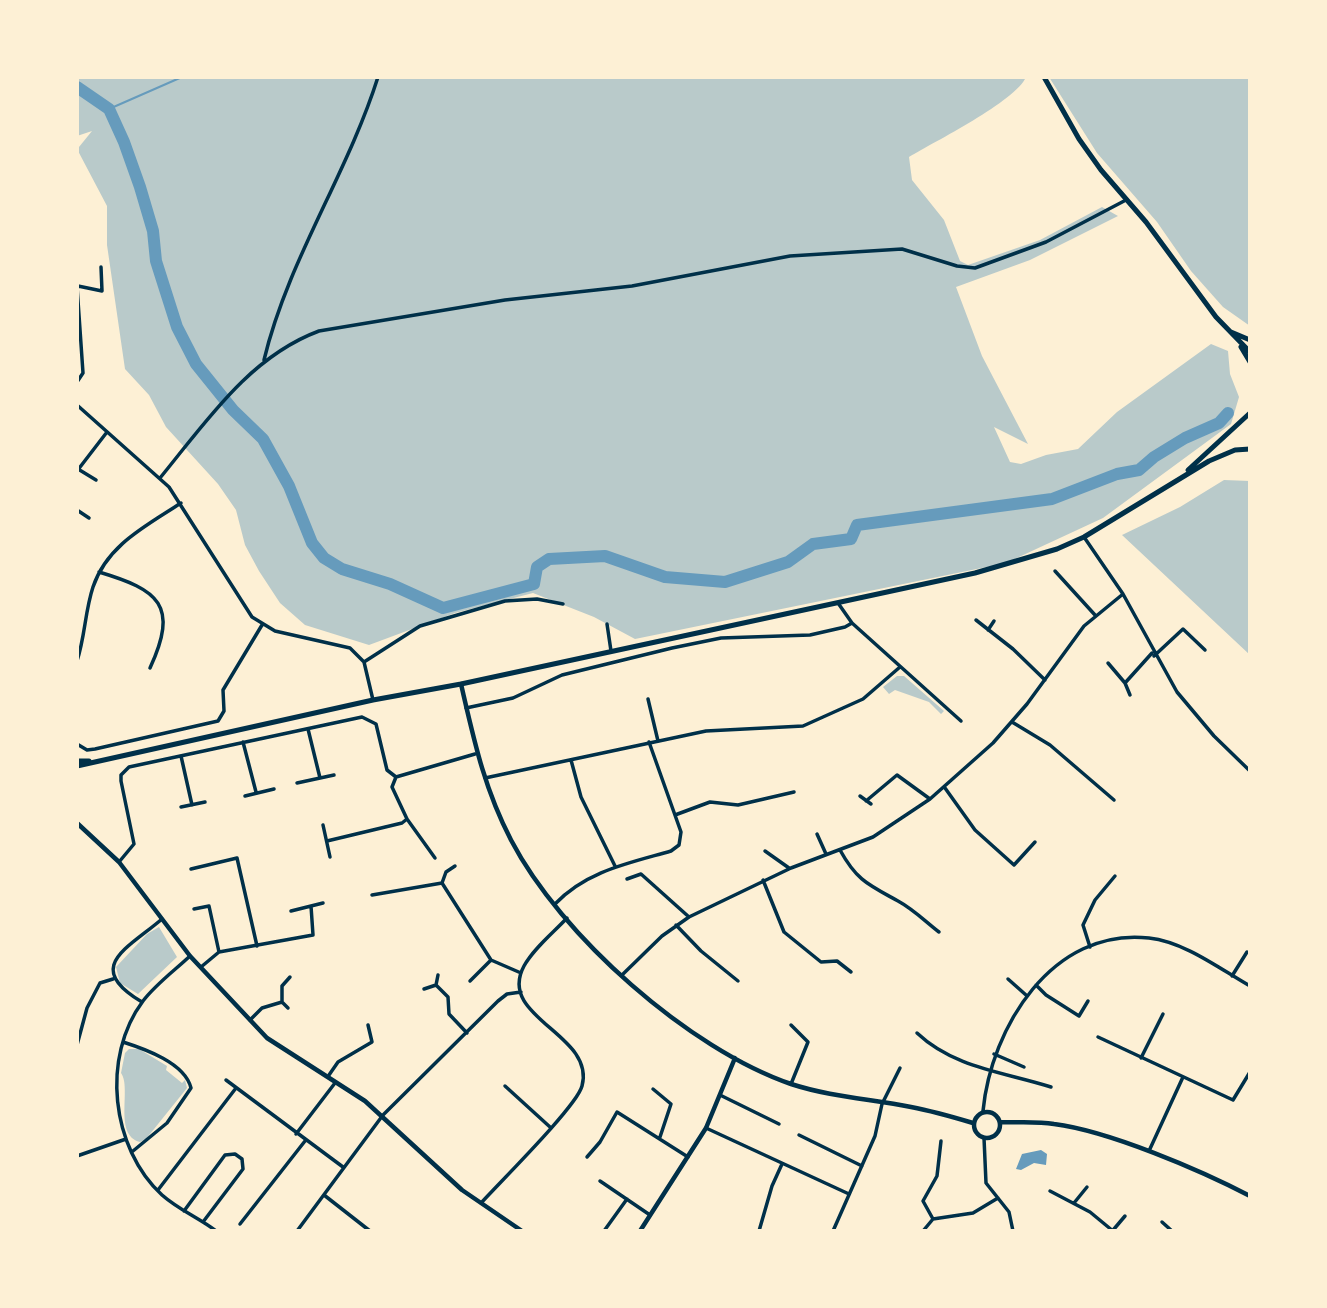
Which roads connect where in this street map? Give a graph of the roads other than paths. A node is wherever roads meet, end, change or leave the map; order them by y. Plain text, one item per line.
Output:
1 (378, 77) edge
2 (1044, 77) edge
3 (1126, 200) junction
4 (101, 267) dead end
5 (77, 286) edge
6 (1228, 330) junction
7 (1250, 340) edge
8 (1240, 344) junction
9 (1250, 352) edge
10 (264, 361) junction
11 (1250, 362) edge
12 (77, 382) edge
13 (77, 405) edge
14 (1250, 413) edge
15 (107, 432) junction
16 (1250, 449) edge
17 (78, 470) edge
18 (1181, 477) junction
19 (160, 478) junction
20 (96, 480) dead end
21 (181, 503) junction
22 (77, 510) edge
23 (89, 518) dead end
24 (1084, 537) junction
25 (1055, 571) dead end
26 (99, 572) junction
27 (1123, 594) junction
28 (838, 603) junction
29 (563, 604) dead end
30 (1095, 615) junction
31 (976, 620) dead end
32 (994, 621) dead end
33 (852, 623) junction
34 (607, 624) dead end
35 (262, 625) junction
36 (988, 630) junction
37 (1205, 650) dead end
38 (611, 651) junction
39 (1154, 655) junction
40 (77, 661) edge
41 (363, 662) junction
42 (1108, 663) dead end
43 (900, 667) junction
44 (150, 668) dead end
45 (1045, 680) junction
46 (1125, 682) junction
47 (461, 684) junction
48 (1130, 695) dead end
49 (648, 699) dead end
50 (373, 700) junction
51 (466, 708) junction
52 (961, 721) dead end
53 (1012, 722) junction
54 (307, 728) junction
55 (658, 741) junction
56 (243, 742) junction
57 (649, 742) junction
58 (77, 744) edge
59 (475, 754) junction
60 (181, 756) junction
61 (572, 760) junction
62 (77, 761) edge
63 (96, 761) junction
64 (77, 766) edge
65 (1250, 771) edge
66 (334, 775) dead end
67 (396, 777) junction
68 (320, 778) junction
69 (483, 779) junction
70 (297, 783) dead end
71 (945, 788) junction
72 (274, 789) dead end
73 (256, 792) junction
74 (794, 792) dead end
75 (245, 796) dead end
76 (860, 796) dead end
77 (930, 799) junction
78 (1114, 800) dead end
79 (866, 801) junction
80 (205, 802) dead end
81 (871, 804) dead end
82 (192, 805) junction
83 (181, 807) dead end
84 (675, 815) junction
85 (407, 819) junction
86 (77, 823) edge
87 (323, 825) dead end
88 (817, 834) dead end
89 (327, 841) junction
90 (1035, 842) dead end
91 (840, 850) junction
92 (765, 851) dead end
93 (827, 855) junction
94 (330, 857) dead end
95 (435, 858) dead end
96 (119, 862) junction
97 (455, 866) dead end
98 (615, 866) junction
99 (790, 868) junction
100 (191, 869) dead end
101 (1115, 876) dead end
102 (627, 879) dead end
103 (763, 880) junction
104 (442, 883) junction
105 (372, 895) dead end
106 (323, 903) dead end
107 (555, 904) junction
108 (311, 906) junction
109 (194, 909) dead end
110 (291, 911) dead end
111 (688, 917) junction
112 (567, 918) junction
113 (162, 919) junction
114 (676, 925) junction
115 (939, 932) dead end
116 (257, 946) junction
117 (1090, 947) junction
118 (1247, 952) dead end
119 (219, 953) junction
120 (190, 956) junction
121 (491, 960) junction
122 (200, 968) junction
123 (851, 972) dead end
124 (521, 973) junction
125 (438, 975) dead end
126 (622, 975) junction
127 (1232, 976) junction
128 (289, 977) dead end
129 (113, 979) junction
130 (1008, 979) dead end
131 (470, 981) dead end
132 (738, 981) dead end
133 (436, 985) junction
134 (1036, 985) junction
135 (1250, 986) edge
136 (425, 989) dead end
137 (521, 992) junction
138 (1026, 995) junction
139 (1088, 1001) dead end
140 (142, 1002) junction
141 (282, 1002) junction
142 (288, 1008) dead end
143 (1163, 1014) dead end
144 (250, 1020) junction
145 (368, 1024) dead end
146 (791, 1025) dead end
147 (467, 1033) junction
148 (917, 1033) dead end
149 (1098, 1037) dead end
150 (123, 1042) junction
151 (77, 1045) edge
152 (994, 1054) junction
153 (735, 1058) junction
154 (1141, 1058) junction
155 (1024, 1067) dead end
156 (900, 1068) dead end
157 (989, 1070) junction
158 (1250, 1072) edge
159 (329, 1075) junction
160 (1183, 1077) junction
161 (226, 1080) dead end
162 (337, 1081) junction
163 (791, 1084) junction
164 (505, 1086) dead end
165 (1051, 1087) dead end
166 (236, 1088) junction
167 (653, 1089) dead end
168 (720, 1095) junction
169 (882, 1104) junction
170 (983, 1111) junction
171 (383, 1115) junction
172 (1000, 1122) junction
173 (973, 1123) junction
174 (779, 1124) dead end
175 (550, 1127) junction
176 (706, 1128) junction
177 (296, 1134) junction
178 (799, 1135) dead end
179 (660, 1137) junction
180 (984, 1138) junction
181 (126, 1139) junction
182 (305, 1141) junction
183 (941, 1141) dead end
184 (132, 1151) junction
185 (1149, 1153) junction
186 (77, 1156) edge
187 (587, 1157) dead end
188 (688, 1157) junction
189 (782, 1163) junction
190 (862, 1166) junction
191 (343, 1167) junction
192 (600, 1181) dead end
193 (1087, 1187) dead end
194 (158, 1190) junction
195 (1050, 1191) dead end
196 (849, 1194) junction
197 (324, 1195) junction
198 (1250, 1196) edge
199 (627, 1198) junction
200 (998, 1198) junction
201 (1074, 1203) junction
202 (480, 1204) junction
203 (184, 1211) junction
204 (650, 1214) junction
205 (1125, 1216) dead end
206 (933, 1219) junction
207 (203, 1222) junction
208 (1161, 1222) dead end
209 (240, 1224) dead end
210 (519, 1230) edge
211 (1114, 1230) edge
212 (216, 1231) edge
213 (297, 1231) edge
214 (370, 1231) edge
215 (604, 1231) edge
216 (640, 1231) edge
217 (759, 1231) edge
218 (833, 1231) edge
219 (923, 1231) edge
220 (1013, 1231) edge
221 (1172, 1231) edge

1 - 10 street
2 - 3 main road
3 - 6 main road
3 - 10 street
4 - 5 street
5 - 12 street
6 - 7 main road
6 - 8 main road
8 - 9 main road
8 - 11 main road
10 - 19 street
13 - 15 street
14 - 18 main road
15 - 17 street
15 - 19 street
16 - 18 main road
17 - 20 street
18 - 24 main road
19 - 21 street
21 - 26 street
21 - 35 street
22 - 23 street
24 - 27 street
24 - 28 main road
25 - 30 street
26 - 40 street
26 - 44 street
27 - 30 street
27 - 39 street
28 - 33 street
28 - 38 main road
29 - 41 street
30 - 45 street
31 - 36 street
32 - 36 street
33 - 43 street
33 - 51 street
34 - 38 street
35 - 41 street
35 - 58 street
36 - 45 street
37 - 39 street
38 - 47 main road
39 - 46 street
39 - 65 street
41 - 50 street
42 - 46 street
43 - 52 street
43 - 55 street
45 - 53 street
46 - 48 street
47 - 50 main road
47 - 51 street
49 - 55 street
50 - 63 main road
51 - 59 street
53 - 71 street
53 - 78 street
54 - 56 street
54 - 67 street
54 - 68 street
55 - 57 street
56 - 60 street
56 - 73 street
57 - 61 street
57 - 84 street
59 - 67 street
59 - 69 street
60 - 82 street
60 - 96 street
61 - 69 street
61 - 98 street
62 - 63 main road
63 - 64 main road
66 - 68 street
67 - 85 street
68 - 70 street
69 - 107 street
71 - 77 street
71 - 90 street
72 - 73 street
73 - 75 street
74 - 84 street
76 - 79 street
77 - 79 street
77 - 91 street
79 - 81 street
80 - 82 street
82 - 83 street
84 - 98 street
85 - 89 street
85 - 95 street
86 - 96 street
87 - 89 street
88 - 93 street
89 - 94 street
91 - 93 street
91 - 115 street
92 - 99 street
93 - 99 street
96 - 113 street
97 - 104 street
98 - 107 street
99 - 103 street
100 - 116 street
101 - 117 street
102 - 111 street
103 - 111 street
103 - 123 street
104 - 105 street
104 - 121 street
106 - 108 street
107 - 112 street
108 - 110 street
108 - 116 street
109 - 119 street
111 - 114 street
112 - 124 street
112 - 126 street
113 - 120 street
113 - 129 street
114 - 126 street
114 - 132 street
116 - 119 street
117 - 127 street
117 - 134 street
118 - 127 street
119 - 122 street
120 - 122 street
120 - 140 street
121 - 124 street
121 - 131 street
122 - 144 street
124 - 137 street
125 - 133 street
126 - 153 street
127 - 135 street
128 - 141 street
129 - 140 street
129 - 151 street
130 - 138 street
133 - 136 street
133 - 147 street
134 - 138 street
134 - 139 street
137 - 147 street
137 - 175 street
138 - 152 street
140 - 150 street
141 - 142 street
141 - 144 street
143 - 154 street
144 - 159 street
145 - 159 street
146 - 163 street
147 - 171 street
148 - 157 street
149 - 154 street
150 - 181 street
150 - 184 street
152 - 155 street
152 - 157 street
153 - 163 street
153 - 168 street
154 - 160 street
156 - 169 street
157 - 165 street
157 - 170 street
158 - 160 street
159 - 162 street
160 - 185 street
161 - 166 street
162 - 171 street
162 - 177 street
163 - 169 street
164 - 175 street
166 - 177 street
166 - 194 street
167 - 179 street
168 - 174 street
168 - 176 street
169 - 173 street
169 - 190 street
170 - 172 street
170 - 173 street
171 - 191 street
171 - 202 street
172 - 180 street
172 - 185 street
173 - 180 street
175 - 202 street
176 - 188 street
176 - 189 street
177 - 182 street
178 - 190 street
179 - 187 street
179 - 188 street
180 - 200 street
181 - 184 street
181 - 186 street
182 - 191 street
182 - 209 street
183 - 206 street
184 - 194 street
185 - 198 street
188 - 204 street
189 - 196 street
189 - 217 street
190 - 196 street
191 - 197 street
192 - 199 street
193 - 201 street
194 - 203 street
195 - 201 street
196 - 218 street
197 - 213 street
197 - 214 street
199 - 204 street
199 - 215 street
200 - 206 street
200 - 220 street
201 - 211 street
202 - 210 street
203 - 207 street
203 - 207 street
204 - 216 street
205 - 211 street
206 - 219 street
207 - 212 street
208 - 221 street

